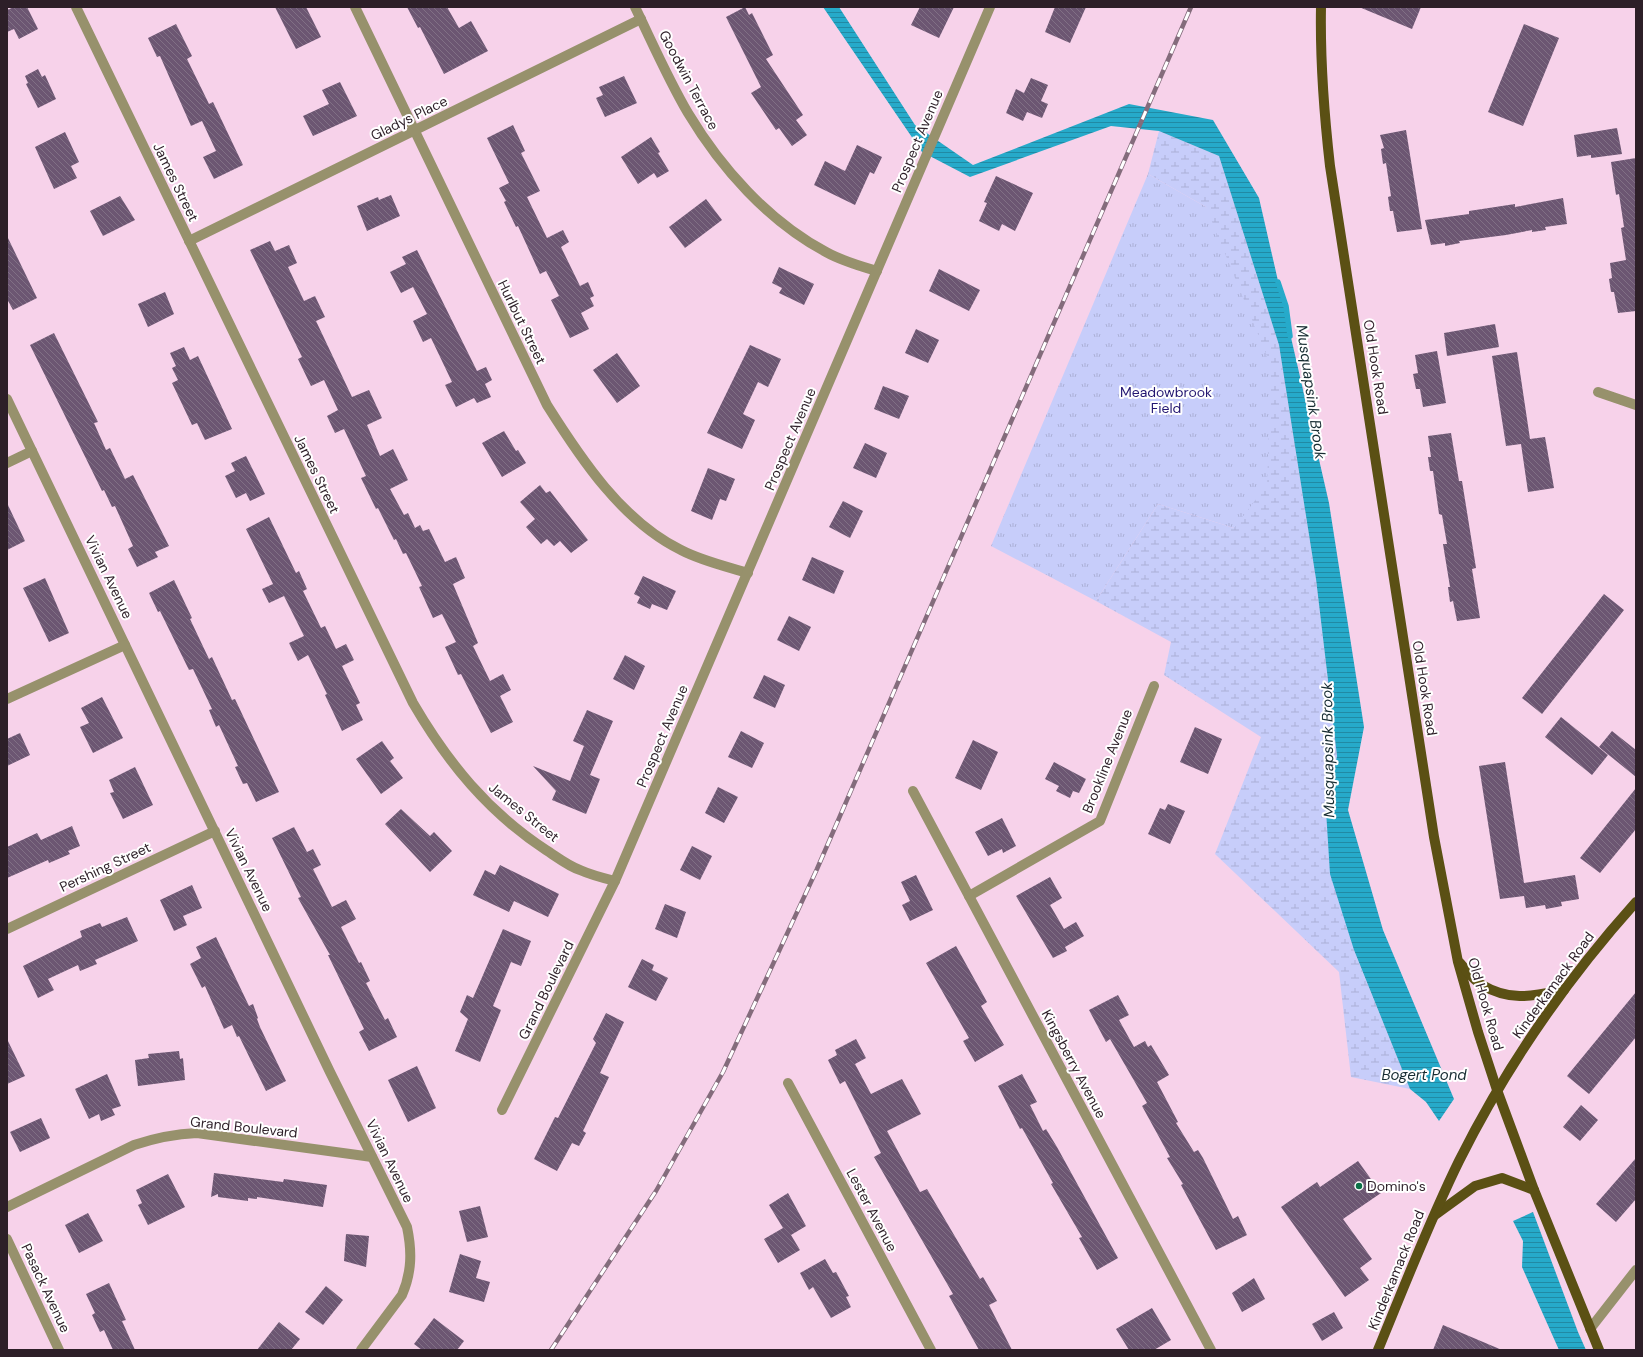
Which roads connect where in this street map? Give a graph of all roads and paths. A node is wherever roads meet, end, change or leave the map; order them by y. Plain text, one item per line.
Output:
1 (76, 7) edge
2 (355, 7) edge
3 (634, 7) edge
4 (990, 7) edge
5 (1321, 7) edge
6 (641, 20) junction
7 (414, 130) junction
8 (189, 241) junction
9 (877, 271) junction
10 (1598, 392) dead end
11 (7, 399) edge
12 (1636, 405) edge
13 (32, 450) junction
14 (7, 463) edge
15 (748, 573) junction
16 (125, 645) junction
17 (1154, 686) dead end
18 (7, 699) edge
19 (913, 791) dead end
20 (214, 831) junction
21 (615, 881) junction
22 (969, 896) junction
23 (1636, 902) edge
24 (7, 929) edge
25 (1458, 962) junction
26 (1564, 990) junction
27 (788, 1083) dead end
28 (1497, 1090) junction
29 (502, 1110) dead end
30 (372, 1157) junction
31 (1534, 1190) junction
32 (7, 1207) edge
33 (1433, 1217) junction
34 (7, 1239) edge
35 (1636, 1270) edge
36 (1590, 1329) junction
37 (59, 1350) edge
38 (362, 1350) edge
39 (931, 1350) edge
40 (1211, 1350) edge
41 (1378, 1350) edge
42 (1599, 1350) edge

1 - 8 street, James Street
2 - 7 street, Hurlbut Street
3 - 6 street, Goodwin Terrace
4 - 9 street, Prospect Avenue
5 - 25 main road, Old Hook Road
6 - 7 street, Gladys Place
6 - 9 street, Goodwin Terrace
7 - 8 street, Gladys Place
7 - 15 street, Hurlbut Street
8 - 21 street, James Street
9 - 15 street, Prospect Avenue
10 - 12 street
11 - 13 street, Vivian Avenue
13 - 14 street
13 - 16 street, Vivian Avenue
15 - 21 street, Prospect Avenue
16 - 18 street
16 - 20 street, Vivian Avenue
17 - 22 street, Brookline Avenue
19 - 22 street, Kingsberry Avenue
20 - 24 street, Pershing Street
20 - 30 street, Vivian Avenue
21 - 29 street, Grand Boulevard
22 - 40 street, Kingsberry Avenue
23 - 26 main road, Kinderkamack Road
25 - 26 main road
25 - 28 main road, Old Hook Road
26 - 28 main road, Kinderkamack Road
27 - 39 street, Lester Avenue
28 - 31 main road, Old Hook Road
28 - 33 main road, Kinderkamack Road
30 - 32 street, Grand Boulevard
30 - 38 street, Vivian Avenue
31 - 33 main road
31 - 36 main road, Old Hook Road
33 - 41 main road, Kinderkamack Road
34 - 37 street, Pasack Avenue
35 - 36 street
36 - 42 main road, Old Hook Road

